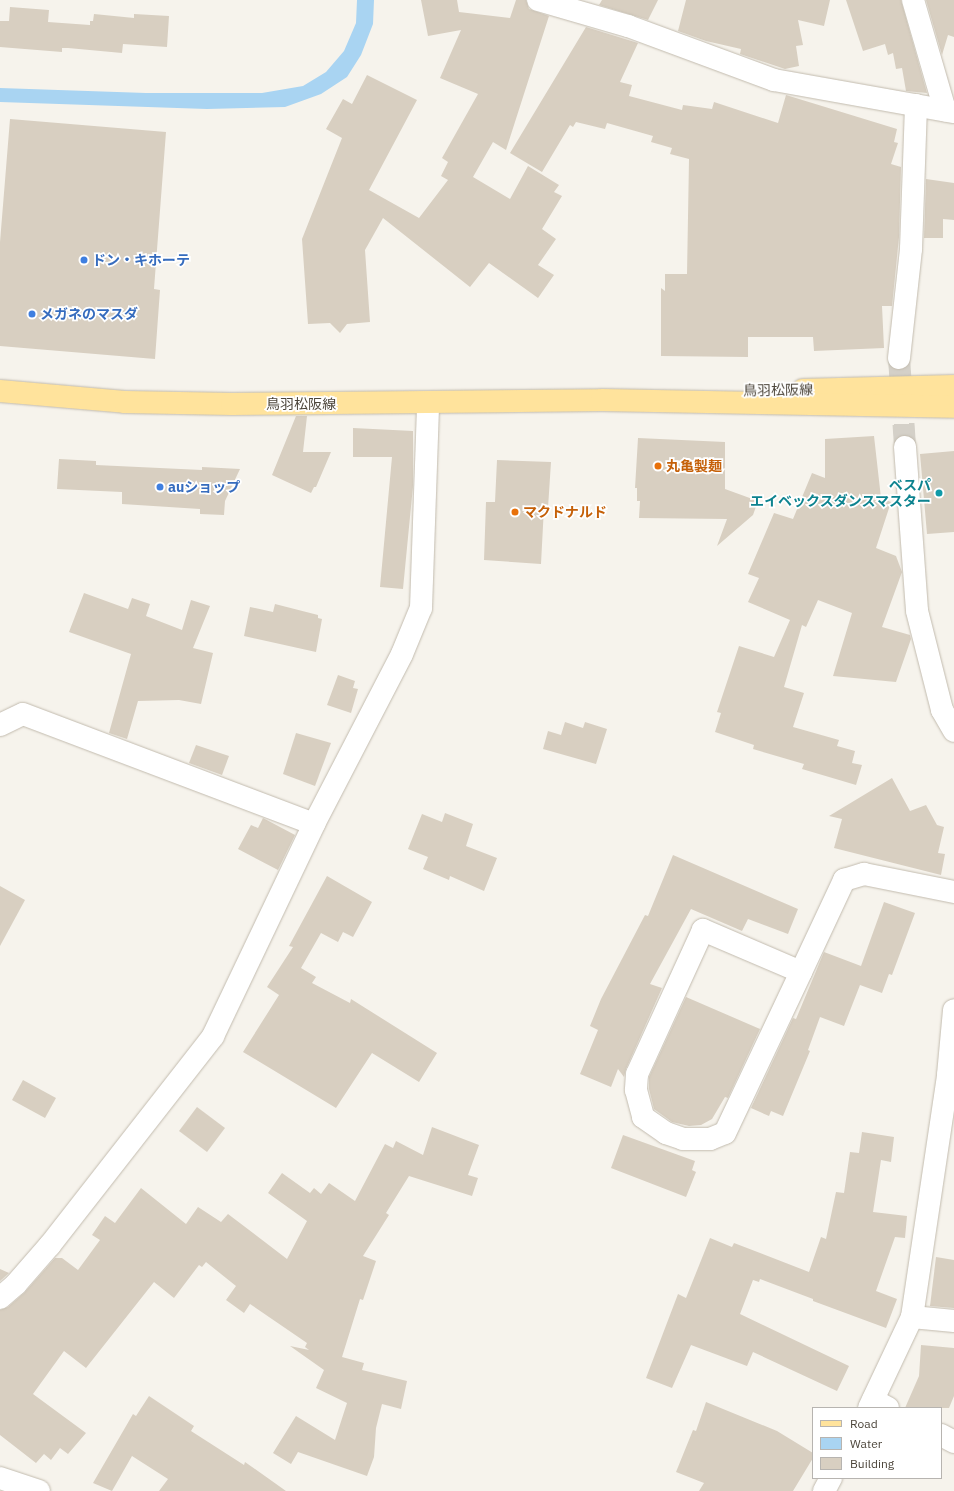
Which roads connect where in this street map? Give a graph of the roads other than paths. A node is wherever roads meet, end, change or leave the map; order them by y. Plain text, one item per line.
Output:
1 (538, 0) edge
2 (913, 0) edge
3 (916, 105) junction
4 (949, 111) edge
5 (899, 358) tunnel mouth
6 (954, 386) edge
7 (0, 391) edge
8 (602, 400) junction
9 (428, 403) junction
10 (954, 407) edge
11 (905, 447) tunnel mouth
12 (0, 725) edge
13 (954, 731) edge
14 (314, 824) junction
15 (954, 892) edge
16 (801, 972) junction
17 (954, 1010) edge
18 (0, 1298) edge
19 (912, 1317) junction
20 (954, 1321) edge
21 (876, 1405) edge
22 (942, 1436) edge
23 (954, 1442) edge
24 (0, 1478) edge
25 (830, 1479) edge
26 (39, 1491) edge
27 (824, 1491) edge

1 - 3 street
2 - 4 street
3 - 4 street
3 - 5 street
6 - 8 main road, 鳥羽松阪線
7 - 9 main road, 鳥羽松阪線
8 - 9 main road, 鳥羽松阪線
8 - 10 main road, 鳥羽松阪線
9 - 14 street
11 - 13 street
12 - 14 street
14 - 18 street
15 - 16 street
16 - 16 street
17 - 19 street
19 - 20 street
19 - 21 street
22 - 23 street
24 - 26 street
25 - 27 street

